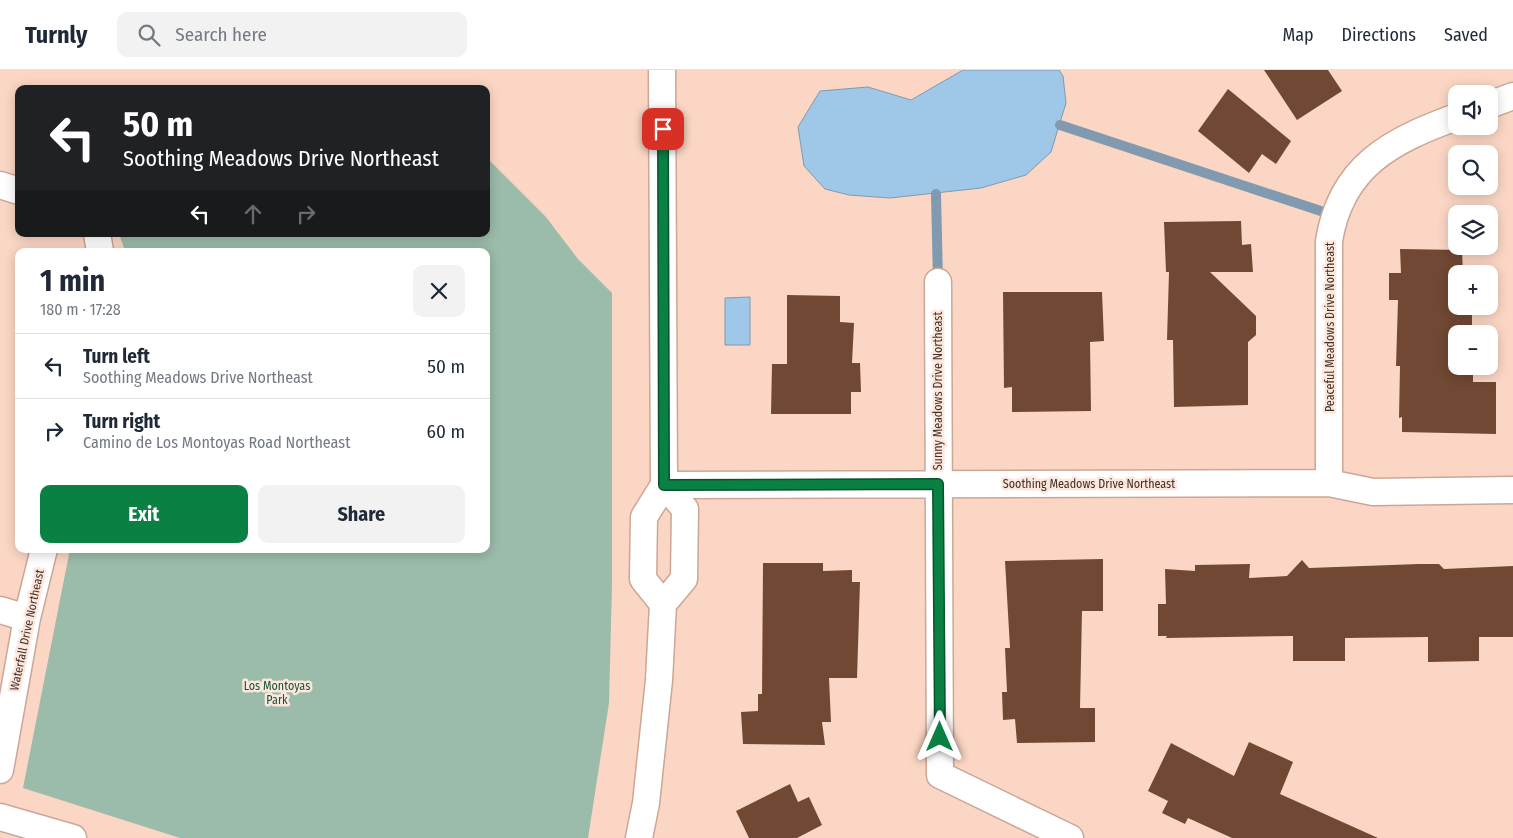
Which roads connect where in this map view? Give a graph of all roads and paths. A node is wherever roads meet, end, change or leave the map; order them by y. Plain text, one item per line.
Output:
1 (662, 70) edge
2 (1513, 96) edge
3 (1498, 102) edge
4 (1448, 120) edge
5 (0, 185) edge
6 (15, 190) edge
7 (938, 282) dead end
8 (1329, 483) junction
9 (938, 484) junction
10 (664, 485) junction
11 (1513, 490) edge
12 (43, 553) edge
13 (663, 604) junction
14 (0, 610) edge
15 (26, 618) junction
16 (0, 770) edge
17 (0, 817) edge
18 (73, 838) edge
19 (639, 838) edge
20 (1070, 838) edge

1 - 10 street
2 - 3 street
4 - 8 street, Peaceful Meadows Drive Northeast
5 - 6 street
7 - 9 street, Sunny Meadows Drive Northeast
8 - 9 street, Soothing Meadows Drive Northeast
8 - 11 street, Soothing Meadows Drive Northeast
9 - 10 street, Soothing Meadows Drive Northeast
9 - 20 street, Sunny Meadows Drive Northeast
10 - 13 street
10 - 13 street
12 - 15 street, Waterfall Drive Northeast
13 - 19 street
14 - 15 street
15 - 16 street, Waterfall Drive Northeast
17 - 18 street

